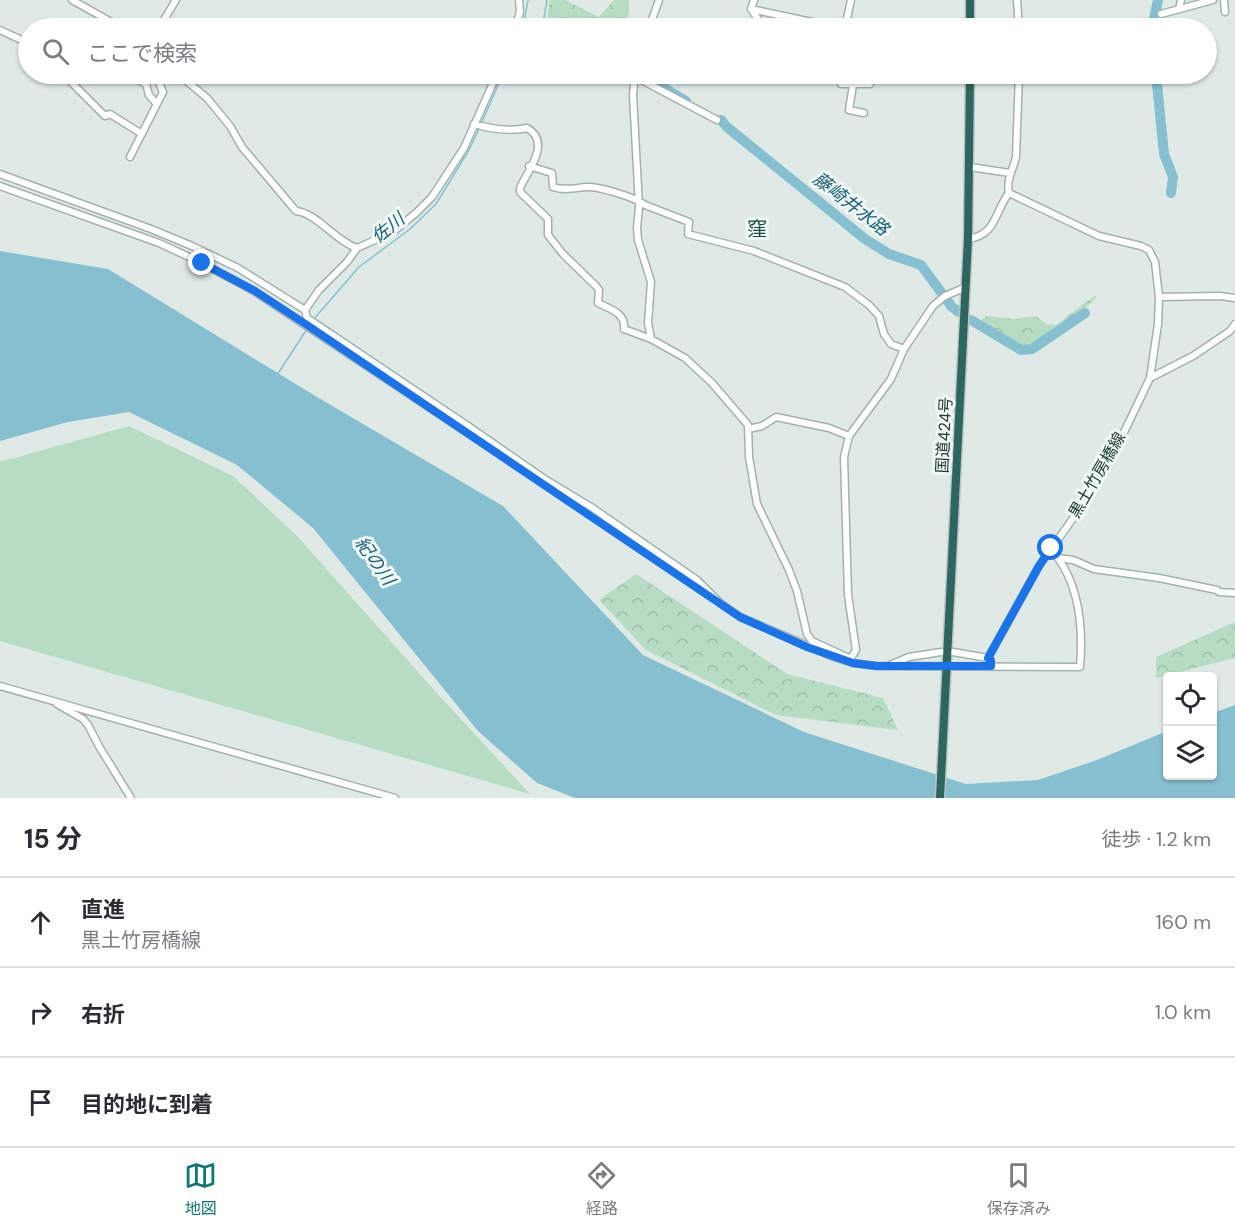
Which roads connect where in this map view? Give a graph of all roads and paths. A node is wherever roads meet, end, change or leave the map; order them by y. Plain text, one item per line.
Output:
1 (72, 0) edge
2 (176, 0) edge
3 (519, 0) edge
4 (659, 0) edge
5 (754, 0) edge
6 (850, 0) edge
7 (970, 0) edge
8 (1017, 0) edge
9 (1181, 0) edge
10 (1213, 0) edge
11 (1224, 0) edge
12 (751, 9) junction
13 (1179, 9) junction
14 (1225, 12) dead end
15 (1161, 14) dead end
16 (104, 18) edge
17 (165, 18) edge
18 (518, 18) edge
19 (653, 18) edge
20 (757, 18) edge
21 (793, 18) edge
22 (847, 18) edge
23 (970, 18) edge
24 (1018, 18) edge
25 (0, 30) edge
26 (18, 38) edge
27 (73, 84) edge
28 (146, 84) edge
29 (159, 84) edge
30 (190, 84) edge
31 (493, 84) edge
32 (634, 84) edge
33 (651, 84) edge
34 (841, 84) edge
35 (870, 84) dead end
36 (970, 84) edge
37 (1019, 84) edge
38 (853, 85) junction
39 (156, 103) junction
40 (864, 113) dead end
41 (717, 120) dead end
42 (475, 124) junction
43 (142, 134) junction
44 (130, 157) dead end
45 (529, 166) junction
46 (970, 167) junction
47 (1010, 173) junction
48 (0, 174) edge
49 (0, 186) edge
50 (1009, 194) junction
51 (638, 200) junction
52 (968, 239) junction
53 (357, 248) junction
54 (966, 287) junction
55 (1159, 297) junction
56 (1235, 298) edge
57 (305, 310) junction
58 (305, 320) junction
59 (1235, 324) edge
60 (651, 339) junction
61 (904, 349) junction
62 (1150, 378) junction
63 (748, 429) junction
64 (849, 436) junction
65 (1051, 548) junction
66 (1058, 558) junction
67 (1235, 593) edge
68 (941, 652) dead end
69 (953, 652) dead end
70 (850, 658) junction
71 (988, 658) junction
72 (863, 664) junction
73 (890, 666) junction
74 (946, 666) junction
75 (991, 666) junction
76 (0, 686) edge
77 (51, 700) junction
78 (131, 798) edge
79 (395, 798) edge
80 (940, 798) edge

1 - 16 street
2 - 17 street
3 - 18 street
4 - 19 street
5 - 12 street
6 - 22 street
7 - 23 highway
8 - 24 street
9 - 13 street
10 - 13 street
11 - 14 street
12 - 20 street
12 - 21 street
13 - 15 street
25 - 26 street
27 - 43 street
28 - 39 street
29 - 39 street
30 - 53 street
31 - 42 street
32 - 51 street
33 - 41 street
34 - 38 street
35 - 38 street
36 - 46 highway, 国道424号
37 - 47 street
38 - 40 street
39 - 43 street
42 - 45 street
42 - 53 street
43 - 44 street
45 - 51 street
45 - 60 street
46 - 47 street
46 - 52 highway, 国道424号
47 - 50 street
48 - 57 street
49 - 58 street
50 - 52 street
50 - 55 street, 黒土竹房橋線
51 - 60 street
51 - 61 street
52 - 54 highway, 国道424号
53 - 57 street
54 - 61 street
54 - 74 highway, 国道424号
55 - 56 street
55 - 62 street, 黒土竹房橋線
57 - 58 street
58 - 72 street
59 - 62 street
60 - 63 street
61 - 64 street
62 - 65 street, 黒土竹房橋線
63 - 64 street
63 - 70 street
64 - 70 street
65 - 66 street
65 - 71 street, 黒土竹房橋線
66 - 67 street
66 - 75 street
68 - 73 street
69 - 71 street
70 - 72 street
71 - 75 street
72 - 73 street
73 - 74 street
74 - 75 street
74 - 80 highway, 国道424号
76 - 77 street
77 - 78 street
77 - 79 street

